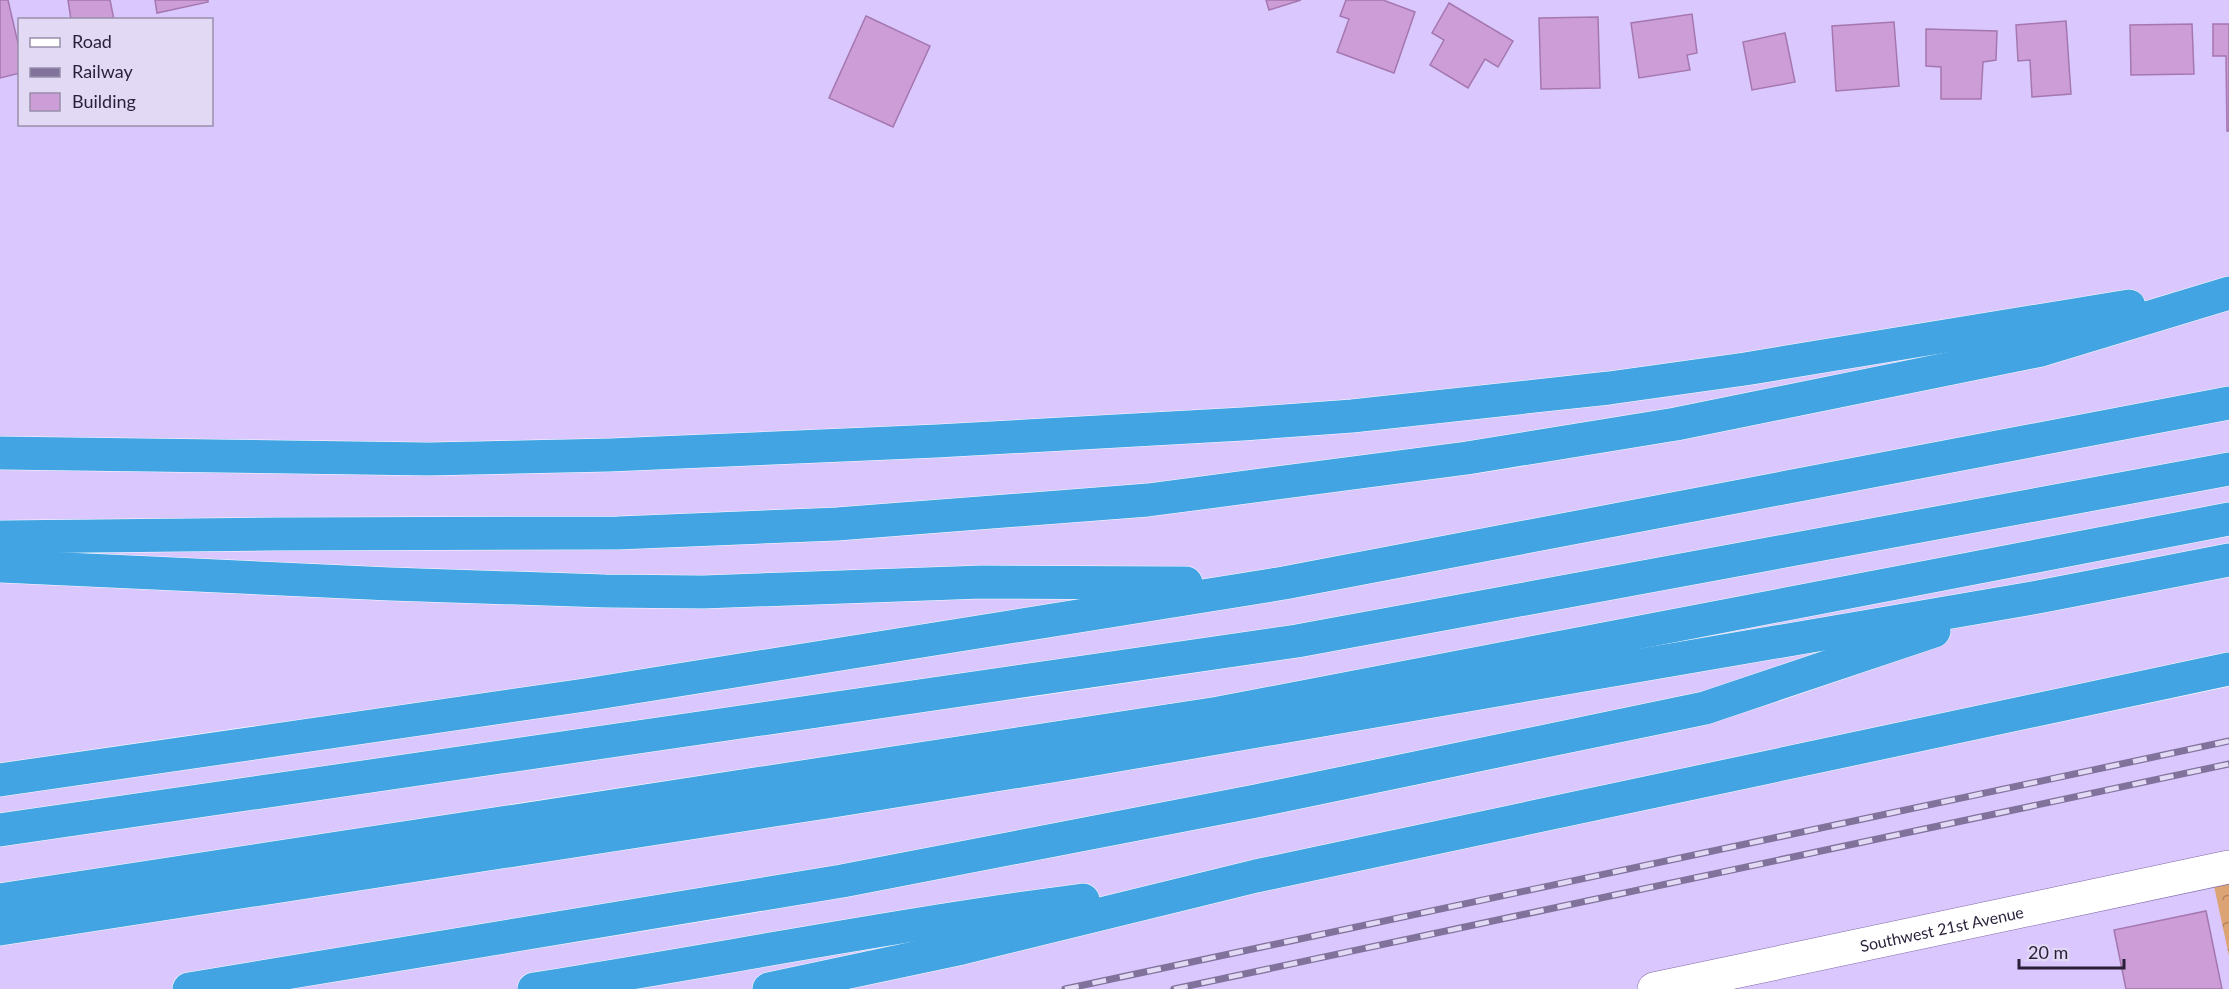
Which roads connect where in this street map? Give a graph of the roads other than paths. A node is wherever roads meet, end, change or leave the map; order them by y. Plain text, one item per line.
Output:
1 (2229, 292) edge
2 (2229, 404) edge
3 (0, 453) edge
4 (2229, 468) edge
5 (2229, 519) edge
6 (0, 537) edge
7 (2229, 560) edge
8 (0, 566) edge
9 (1284, 584) junction
10 (2038, 597) junction
11 (2229, 669) edge
12 (0, 780) edge
13 (0, 830) edge
14 (2229, 867) edge
15 (1256, 876) junction
16 (0, 900) edge
17 (0, 929) edge
18 (189, 989) edge
19 (534, 989) edge
20 (769, 989) edge
21 (1654, 989) edge

1 - 3 highway
1 - 6 highway
2 - 9 highway
4 - 13 highway
5 - 16 highway
7 - 10 highway
8 - 9 highway
9 - 12 highway
10 - 17 highway
10 - 18 highway
11 - 15 highway
14 - 21 street, Southwest 21st Avenue
15 - 19 highway
15 - 20 highway

